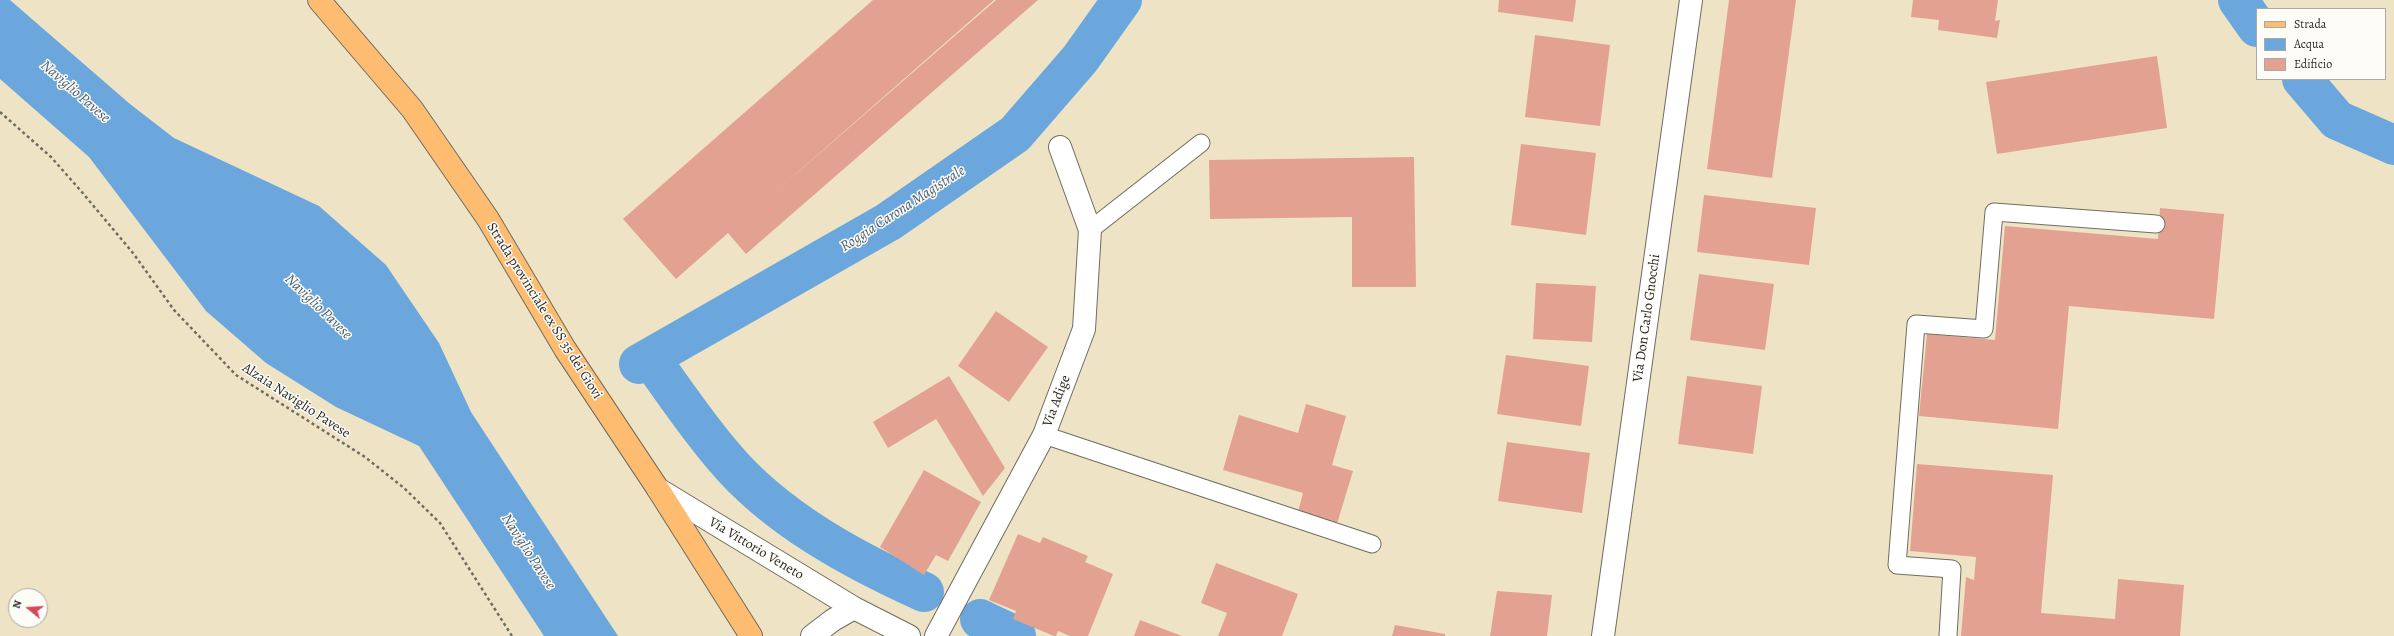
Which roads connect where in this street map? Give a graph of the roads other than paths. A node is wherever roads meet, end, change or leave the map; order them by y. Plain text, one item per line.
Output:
1 (319, 0) edge
2 (1691, 0) edge
3 (1202, 143) dead end
4 (1060, 147) dead end
5 (2156, 224) dead end
6 (1090, 230) junction
7 (1044, 435) junction
8 (658, 489) junction
9 (1372, 544) dead end
10 (854, 608) junction
11 (751, 636) edge
12 (812, 636) edge
13 (909, 636) edge
14 (936, 636) edge
15 (1603, 636) edge
16 (1948, 636) edge

1 - 8 main road, Strada provinciale ex SS 35 dei Giovi
2 - 15 street, Via Don Carlo Gnocchi
3 - 6 lane
4 - 6 street, Via Adige
5 - 16 lane
6 - 7 street, Via Adige
7 - 9 lane
7 - 14 street, Via Adige
8 - 10 street, Via Vittorio Veneto
8 - 11 main road, Strada provinciale ex SS 35 dei Giovi
10 - 12 street
10 - 13 street, Via Vittorio Veneto

